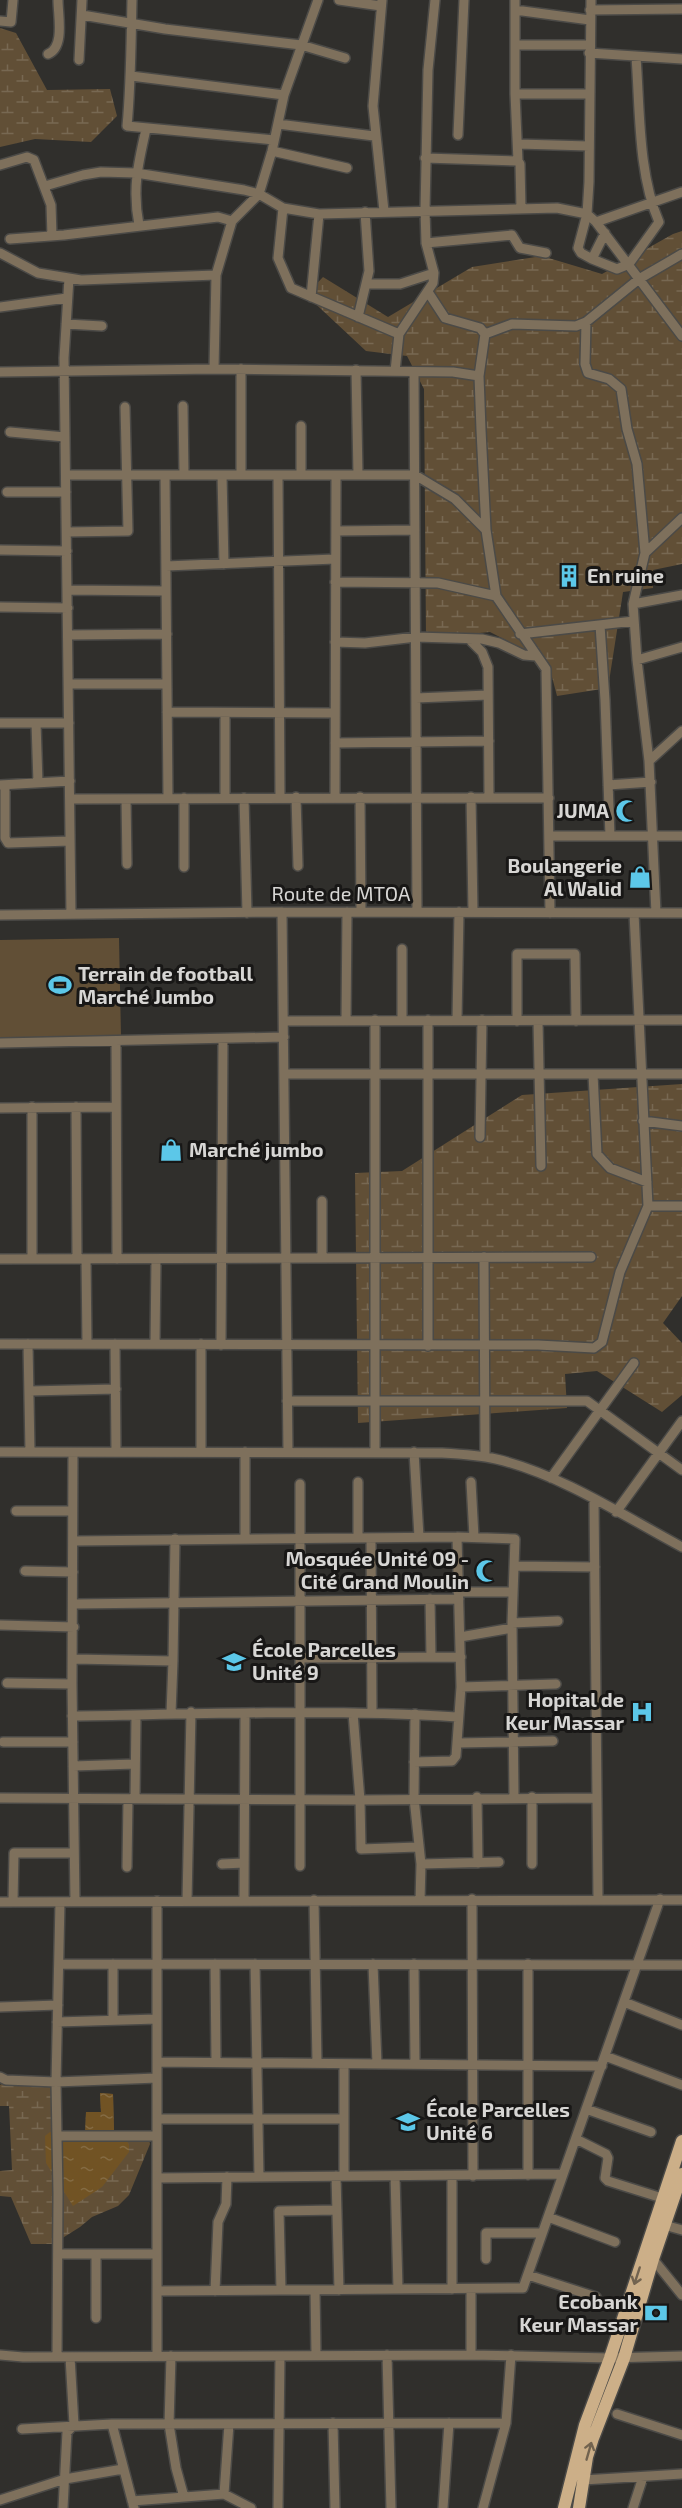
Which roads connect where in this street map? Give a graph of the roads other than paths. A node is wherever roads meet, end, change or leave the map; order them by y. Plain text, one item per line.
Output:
1 (13, 0) edge
2 (58, 0) edge
3 (82, 0) edge
4 (132, 0) edge
5 (318, 0) edge
6 (339, 0) edge
7 (435, 0) edge
8 (464, 0) edge
9 (515, 0) edge
10 (382, 3) edge
11 (591, 5) edge
12 (682, 9) edge
13 (515, 10) junction
14 (82, 15) junction
15 (590, 20) junction
16 (0, 21) edge
17 (131, 22) junction
18 (301, 45) junction
19 (515, 45) junction
20 (589, 49) junction
21 (48, 54) dead end
22 (636, 57) junction
23 (345, 58) dead end
24 (682, 59) edge
25 (79, 60) dead end
26 (131, 76) junction
27 (515, 94) junction
28 (588, 94) junction
29 (284, 95) junction
30 (278, 124) junction
31 (146, 129) junction
32 (458, 135) dead end
33 (374, 136) junction
34 (274, 140) junction
35 (518, 144) junction
36 (589, 146) junction
37 (272, 151) junction
38 (425, 158) junction
39 (518, 161) junction
40 (0, 165) edge
41 (347, 168) dead end
42 (136, 173) junction
43 (45, 186) junction
44 (682, 192) edge
45 (258, 194) junction
46 (650, 202) junction
47 (283, 208) junction
48 (521, 208) junction
49 (425, 210) junction
50 (384, 211) junction
51 (365, 213) junction
52 (319, 214) junction
53 (587, 214) junction
54 (232, 220) junction
55 (596, 222) junction
56 (139, 225) junction
57 (605, 234) junction
58 (52, 236) junction
59 (10, 239) dead end
60 (426, 243) junction
61 (0, 253) edge
62 (546, 253) dead end
63 (682, 254) edge
64 (592, 259) junction
65 (629, 264) junction
66 (434, 273) junction
67 (216, 275) junction
68 (69, 278) junction
69 (639, 279) junction
70 (366, 284) junction
71 (428, 292) junction
72 (311, 297) junction
73 (67, 298) junction
74 (0, 307) edge
75 (358, 317) junction
76 (586, 322) junction
77 (66, 324) junction
78 (102, 326) dead end
79 (399, 334) junction
80 (485, 334) junction
81 (682, 336) edge
82 (214, 369) junction
83 (241, 369) junction
84 (356, 370) junction
85 (395, 371) junction
86 (0, 372) edge
87 (414, 372) junction
88 (65, 373) junction
89 (479, 376) junction
90 (183, 406) dead end
91 (125, 407) dead end
92 (301, 426) dead end
93 (10, 432) dead end
94 (65, 436) junction
95 (66, 475) junction
96 (126, 475) junction
97 (165, 475) junction
98 (184, 475) junction
99 (222, 475) junction
100 (241, 475) junction
101 (278, 475) junction
102 (301, 475) junction
103 (336, 475) junction
104 (358, 475) junction
105 (415, 475) junction
106 (7, 492) dead end
107 (66, 492) junction
108 (682, 518) edge
109 (415, 530) junction
110 (486, 530) junction
111 (336, 531) junction
112 (67, 532) junction
113 (0, 550) edge
114 (67, 551) junction
115 (645, 553) junction
116 (335, 559) junction
117 (278, 561) junction
118 (224, 564) junction
119 (166, 566) junction
120 (335, 582) junction
121 (415, 583) junction
122 (67, 590) junction
123 (166, 591) junction
124 (682, 595) edge
125 (496, 596) junction
126 (633, 604) junction
127 (0, 607) edge
128 (68, 608) junction
129 (634, 621) junction
130 (600, 625) junction
131 (167, 634) junction
132 (520, 634) junction
133 (68, 635) junction
134 (416, 637) junction
135 (471, 640) junction
136 (336, 642) junction
137 (682, 646) edge
138 (536, 656) junction
139 (637, 660) junction
140 (68, 684) junction
141 (167, 684) junction
142 (488, 695) junction
143 (416, 698) junction
144 (167, 712) junction
145 (225, 713) junction
146 (335, 713) junction
147 (279, 714) junction
148 (0, 723) edge
149 (36, 723) junction
150 (69, 723) junction
151 (682, 730) edge
152 (489, 741) junction
153 (416, 742) junction
154 (335, 743) junction
155 (649, 761) junction
156 (70, 781) junction
157 (651, 782) junction
158 (38, 783) junction
159 (3, 785) edge
160 (608, 785) junction
161 (296, 797) junction
162 (335, 797) junction
163 (360, 797) junction
164 (416, 797) junction
165 (471, 797) junction
166 (489, 797) junction
167 (168, 798) junction
168 (184, 798) junction
169 (225, 798) junction
170 (244, 798) junction
171 (280, 798) junction
172 (549, 798) junction
173 (70, 799) junction
174 (126, 799) junction
175 (549, 836) junction
176 (610, 836) junction
177 (652, 836) junction
178 (682, 837) edge
179 (70, 842) junction
180 (127, 864) dead end
181 (298, 866) dead end
182 (184, 867) dead end
183 (282, 912) junction
184 (347, 912) junction
185 (361, 912) junction
186 (417, 912) junction
187 (459, 912) junction
188 (472, 912) junction
189 (247, 913) junction
190 (550, 913) junction
191 (634, 913) junction
192 (656, 913) junction
193 (682, 913) edge
194 (71, 914) junction
195 (0, 915) edge
196 (402, 949) dead end
197 (375, 1020) junction
198 (402, 1020) junction
199 (428, 1020) junction
200 (457, 1020) junction
201 (482, 1020) junction
202 (682, 1020) edge
203 (284, 1021) junction
204 (346, 1021) junction
205 (517, 1021) junction
206 (538, 1021) junction
207 (576, 1021) junction
208 (638, 1021) junction
209 (284, 1037) junction
210 (223, 1039) junction
211 (116, 1041) junction
212 (0, 1043) edge
213 (284, 1074) junction
214 (375, 1074) junction
215 (428, 1074) junction
216 (482, 1074) junction
217 (538, 1074) junction
218 (593, 1074) junction
219 (641, 1074) junction
220 (682, 1074) edge
221 (32, 1107) junction
222 (76, 1107) junction
223 (116, 1107) junction
224 (0, 1108) edge
225 (643, 1121) junction
226 (682, 1126) edge
227 (480, 1137) dead end
228 (541, 1166) dead end
229 (647, 1182) junction
230 (321, 1201) dead end
231 (648, 1206) junction
232 (682, 1206) edge
233 (483, 1257) junction
234 (591, 1257) dead end
235 (222, 1258) junction
236 (286, 1258) junction
237 (322, 1258) junction
238 (375, 1258) junction
239 (428, 1258) junction
240 (0, 1259) edge
241 (32, 1259) junction
242 (81, 1259) junction
243 (117, 1259) junction
244 (156, 1259) junction
245 (0, 1344) edge
246 (28, 1344) junction
247 (87, 1344) junction
248 (115, 1344) junction
249 (155, 1344) junction
250 (201, 1344) junction
251 (221, 1345) junction
252 (287, 1345) junction
253 (375, 1346) junction
254 (428, 1346) junction
255 (484, 1346) junction
256 (634, 1363) dead end
257 (116, 1389) junction
258 (29, 1391) junction
259 (287, 1401) junction
260 (375, 1401) junction
261 (485, 1401) junction
262 (600, 1410) junction
263 (682, 1421) edge
264 (0, 1452) edge
265 (30, 1452) junction
266 (116, 1452) junction
267 (201, 1452) junction
268 (245, 1452) junction
269 (288, 1452) junction
270 (375, 1452) junction
271 (414, 1452) junction
272 (73, 1453) junction
273 (659, 1453) junction
274 (485, 1457) junction
275 (682, 1470) edge
276 (551, 1478) junction
277 (358, 1482) dead end
278 (471, 1482) dead end
279 (300, 1484) dead end
280 (594, 1500) junction
281 (16, 1511) dead end
282 (72, 1511) junction
283 (616, 1512) junction
284 (419, 1537) junction
285 (457, 1537) junction
286 (474, 1537) junction
287 (245, 1538) junction
288 (300, 1538) junction
289 (358, 1538) junction
290 (371, 1538) junction
291 (175, 1539) junction
292 (74, 1541) junction
293 (682, 1547) edge
294 (514, 1566) junction
295 (595, 1567) junction
296 (25, 1572) dead end
297 (73, 1572) junction
298 (513, 1592) junction
299 (458, 1595) junction
300 (430, 1599) junction
301 (371, 1600) junction
302 (301, 1601) junction
303 (174, 1603) junction
304 (74, 1604) junction
305 (558, 1622) dead end
306 (0, 1625) edge
307 (512, 1625) junction
308 (74, 1627) junction
309 (460, 1637) junction
310 (372, 1657) junction
311 (431, 1657) junction
312 (461, 1657) junction
313 (300, 1658) junction
314 (74, 1659) junction
315 (174, 1661) junction
316 (7, 1683) dead end
317 (72, 1684) junction
318 (513, 1684) junction
319 (556, 1684) dead end
320 (461, 1687) junction
321 (191, 1712) junction
322 (171, 1713) junction
323 (300, 1713) junction
324 (353, 1713) junction
325 (372, 1713) junction
326 (245, 1714) junction
327 (416, 1714) junction
328 (136, 1715) junction
329 (72, 1716) junction
330 (458, 1717) junction
331 (553, 1741) dead end
332 (3, 1742) dead end
333 (73, 1742) junction
334 (513, 1742) junction
335 (458, 1743) junction
336 (414, 1762) junction
337 (135, 1764) junction
338 (73, 1766) junction
339 (0, 1797) edge
340 (477, 1797) junction
341 (514, 1797) junction
342 (532, 1797) junction
343 (74, 1798) junction
344 (132, 1798) junction
345 (188, 1798) junction
346 (245, 1798) junction
347 (300, 1798) junction
348 (414, 1798) junction
349 (597, 1798) junction
350 (360, 1800) junction
351 (418, 1846) junction
352 (74, 1853) junction
353 (499, 1862) dead end
354 (244, 1863) junction
355 (478, 1863) junction
356 (222, 1864) dead end
357 (421, 1864) junction
358 (532, 1864) dead end
359 (300, 1866) dead end
360 (127, 1867) dead end
361 (472, 1899) junction
362 (598, 1899) junction
363 (660, 1899) junction
364 (314, 1900) junction
365 (682, 1900) edge
366 (157, 1901) junction
367 (187, 1901) junction
368 (244, 1901) junction
369 (420, 1901) junction
370 (0, 1902) edge
371 (13, 1902) junction
372 (60, 1902) junction
373 (75, 1902) junction
374 (58, 1964) junction
375 (113, 1964) junction
376 (157, 1964) junction
377 (215, 1964) junction
378 (255, 1964) junction
379 (315, 1964) junction
380 (373, 1964) junction
381 (414, 1964) junction
382 (473, 1964) junction
383 (528, 1964) junction
384 (638, 1964) junction
385 (682, 1965) edge
386 (624, 2002) junction
387 (58, 2005) junction
388 (0, 2007) edge
389 (157, 2019) junction
390 (113, 2020) junction
391 (57, 2022) junction
392 (682, 2025) edge
393 (605, 2056) junction
394 (157, 2062) junction
395 (216, 2062) junction
396 (257, 2063) junction
397 (317, 2063) junction
398 (344, 2064) junction
399 (377, 2064) junction
400 (415, 2064) junction
401 (474, 2065) junction
402 (528, 2065) junction
403 (602, 2066) junction
404 (0, 2077) edge
405 (157, 2078) junction
406 (56, 2082) junction
407 (682, 2085) edge
408 (586, 2109) junction
409 (157, 2119) junction
410 (258, 2119) junction
411 (344, 2119) junction
412 (651, 2132) dead end
413 (57, 2136) junction
414 (157, 2136) junction
415 (576, 2139) junction
416 (682, 2141) edge
417 (563, 2174) junction
418 (682, 2174) edge
419 (528, 2175) junction
420 (340, 2176) junction
421 (395, 2176) junction
422 (452, 2176) junction
423 (473, 2176) junction
424 (227, 2177) junction
425 (259, 2177) junction
426 (157, 2178) junction
427 (662, 2198) junction
428 (337, 2210) junction
429 (548, 2217) junction
430 (664, 2225) junction
431 (682, 2230) edge
432 (542, 2233) junction
433 (615, 2242) dead end
434 (58, 2254) junction
435 (96, 2254) junction
436 (157, 2254) junction
437 (486, 2259) dead end
438 (653, 2259) junction
439 (528, 2275) junction
440 (398, 2289) junction
441 (452, 2289) junction
442 (471, 2289) junction
443 (281, 2290) junction
444 (315, 2290) junction
445 (339, 2290) junction
446 (157, 2291) junction
447 (215, 2291) junction
448 (682, 2295) edge
449 (596, 2297) dead end
450 (96, 2318) dead end
451 (0, 2355) edge
452 (316, 2355) junction
453 (387, 2355) junction
454 (471, 2355) junction
455 (511, 2355) junction
456 (157, 2356) junction
457 (171, 2356) junction
458 (280, 2356) junction
459 (682, 2356) edge
460 (57, 2357) junction
461 (70, 2357) junction
462 (610, 2358) junction
463 (624, 2358) junction
464 (617, 2414) dead end
465 (333, 2423) junction
466 (389, 2423) junction
467 (449, 2423) junction
468 (506, 2423) junction
469 (112, 2424) junction
470 (169, 2424) junction
471 (229, 2424) junction
472 (279, 2424) junction
473 (74, 2425) junction
474 (22, 2429) dead end
475 (682, 2435) edge
476 (123, 2469) junction
477 (682, 2474) edge
478 (643, 2477) junction
479 (65, 2479) junction
480 (583, 2480) junction
481 (224, 2494) junction
482 (184, 2497) junction
483 (0, 2500) edge
484 (133, 2504) edge
485 (63, 2508) edge
486 (251, 2508) edge
487 (278, 2508) edge
488 (335, 2508) edge
489 (391, 2508) edge
490 (443, 2508) edge
491 (483, 2508) edge
492 (564, 2508) edge
493 (579, 2508) edge
494 (633, 2508) edge

1 - 16 street
2 - 21 street
3 - 14 street
4 - 17 street
5 - 18 street
6 - 10 street
7 - 38 street
8 - 32 street
9 - 13 street
10 - 33 street
11 - 12 street
11 - 15 street
13 - 15 street
13 - 19 street
14 - 17 street
14 - 25 street
15 - 20 street
17 - 18 street
17 - 26 street
18 - 23 street
18 - 29 street
19 - 20 street
19 - 27 street
20 - 22 street
20 - 28 street
22 - 24 street
22 - 46 street
26 - 29 street
26 - 31 street
27 - 28 street
27 - 35 street
28 - 36 street
29 - 30 street
30 - 33 street
30 - 34 street
31 - 34 street
31 - 42 street
33 - 50 street
34 - 37 street
35 - 36 street
35 - 39 street
36 - 53 street
37 - 41 street
37 - 45 street
38 - 39 street
38 - 49 street
39 - 48 street
40 - 43 street
42 - 43 street
42 - 45 street
42 - 56 street
43 - 58 street
44 - 46 street
45 - 47 street
45 - 54 street
46 - 55 street
46 - 65 street
47 - 52 street
47 - 72 street
48 - 49 street
48 - 53 street
49 - 50 street
49 - 60 street
50 - 51 street
51 - 52 street
51 - 70 street
52 - 72 street
53 - 55 street
53 - 64 street
54 - 56 street
54 - 67 street
55 - 57 street
56 - 58 street
57 - 64 street
57 - 65 street
58 - 59 street
60 - 62 street
60 - 66 street
61 - 68 street
63 - 69 street
64 - 65 street
65 - 69 street
66 - 70 street
66 - 71 street
67 - 68 street
67 - 82 street
68 - 73 street
69 - 76 street
69 - 81 street
70 - 75 street
71 - 79 street
71 - 80 street
72 - 75 street
73 - 74 street
73 - 77 street
75 - 79 street
76 - 80 street
76 - 115 street
77 - 78 street
77 - 88 street
79 - 85 street
80 - 89 street
82 - 83 street
82 - 88 street
83 - 84 street
83 - 100 street
84 - 85 street
84 - 104 street
85 - 87 street
86 - 88 street
87 - 89 street
87 - 105 street
88 - 94 street
89 - 110 street
90 - 98 street
91 - 96 street
92 - 102 street
93 - 94 street
94 - 95 street
95 - 96 street
95 - 107 street
96 - 97 street
96 - 112 street
97 - 98 street
97 - 119 street
98 - 99 street
99 - 100 street
99 - 118 street
100 - 101 street
101 - 102 street
101 - 117 street
102 - 103 street
103 - 104 street
103 - 111 street
104 - 105 street
105 - 109 street
105 - 110 street
106 - 107 street
107 - 112 street
108 - 115 street
109 - 111 street
109 - 121 street
110 - 125 street
111 - 116 street
112 - 114 street
113 - 114 street
114 - 122 street
115 - 126 street
116 - 117 street
116 - 120 street
117 - 118 street
117 - 147 street
118 - 119 street
119 - 123 street
120 - 121 street
120 - 136 street
121 - 125 street
121 - 134 street
122 - 123 street
122 - 128 street
123 - 131 street
124 - 126 street
125 - 132 street
126 - 129 street
127 - 128 street
128 - 133 street
129 - 130 street
129 - 139 street
130 - 132 street
130 - 160 street
131 - 133 street
131 - 141 street
132 - 138 street
133 - 140 street
134 - 135 street
134 - 136 street
134 - 143 street
135 - 138 street
135 - 142 street
136 - 146 street
137 - 139 street
138 - 172 street
139 - 155 street
140 - 141 street
140 - 150 street
141 - 144 street
142 - 143 street
142 - 152 street
143 - 153 street
144 - 145 street
144 - 167 street
145 - 147 street
145 - 169 street
146 - 147 street
146 - 154 street
147 - 171 street
148 - 149 street
149 - 150 street
149 - 158 street
150 - 156 street
151 - 155 street
152 - 153 street
152 - 166 street
153 - 154 street
153 - 164 street
154 - 162 street
155 - 157 street
156 - 158 street
156 - 173 street
157 - 160 street
157 - 177 street
158 - 159 street
159 - 179 street
160 - 176 street
161 - 162 street
161 - 171 street
161 - 181 street
162 - 163 street
163 - 164 street
163 - 185 street
164 - 165 street
164 - 186 street
165 - 166 street
165 - 188 street
166 - 172 street
167 - 168 street
167 - 174 street
168 - 169 street
168 - 182 street
169 - 170 street
170 - 171 street
170 - 189 street
172 - 175 street
173 - 174 street
173 - 179 street
174 - 180 street
175 - 176 street
175 - 190 street
176 - 177 street
177 - 178 street
177 - 192 street
179 - 194 street
183 - 184 street, Route de MTOA
183 - 189 street, Route de MTOA
183 - 203 street
184 - 185 street, Route de MTOA
184 - 204 street
185 - 186 street, Route de MTOA
186 - 187 street, Route de MTOA
187 - 188 street, Route de MTOA
187 - 200 street
188 - 190 street, Route de MTOA
189 - 194 street, Route de MTOA
190 - 191 street, Route de MTOA
191 - 192 street, Route de MTOA
191 - 208 street
192 - 193 street, Route de MTOA
194 - 195 street, Route de MTOA
196 - 198 street
197 - 198 street
197 - 204 street
197 - 214 street
198 - 199 street
199 - 200 street
199 - 215 street
200 - 201 street
201 - 205 street
201 - 216 street
202 - 208 street
203 - 204 street
203 - 209 street
205 - 206 street
205 - 207 street
206 - 207 street
206 - 217 street
207 - 208 street
208 - 219 street
209 - 210 street
209 - 213 street
210 - 211 street
210 - 235 street
211 - 212 street
211 - 223 street
213 - 214 street
213 - 236 street
214 - 215 street
214 - 238 street
215 - 216 street
215 - 239 street
216 - 217 street
216 - 227 street
217 - 218 street
217 - 228 street
218 - 219 street
218 - 229 street
219 - 220 street
219 - 225 street
221 - 222 street
221 - 224 street
221 - 241 street
222 - 223 street
222 - 242 street
223 - 243 street
225 - 226 street
225 - 229 street
229 - 231 street
230 - 237 street
231 - 232 street
231 - 255 street
233 - 234 street
233 - 239 street
233 - 255 street
235 - 236 street
235 - 244 street
235 - 251 street
236 - 237 street
236 - 252 street
237 - 238 street
238 - 239 street
238 - 253 street
239 - 254 street
240 - 241 street
241 - 242 street
242 - 243 street
242 - 247 street
243 - 244 street
244 - 249 street
245 - 246 street
246 - 247 street
246 - 258 street
247 - 248 street
248 - 249 street
248 - 257 street
249 - 250 street
250 - 251 street
250 - 267 street
251 - 252 street
252 - 253 street
252 - 259 street
253 - 254 street
253 - 260 street
254 - 255 street
255 - 261 street
256 - 262 street
257 - 258 street
257 - 266 street
258 - 265 street
259 - 260 street
259 - 269 street
260 - 261 street
260 - 270 street
261 - 262 street
261 - 274 street
262 - 273 street
262 - 276 street
263 - 273 street
264 - 265 street
265 - 272 street
266 - 267 street
266 - 272 street
267 - 268 street
268 - 269 street
268 - 287 street
269 - 270 street
270 - 271 street
271 - 274 street
271 - 284 street
272 - 282 street
273 - 275 street
273 - 283 street
274 - 276 street
276 - 280 street
277 - 289 street
278 - 286 street
279 - 288 street
280 - 283 street
280 - 295 street
281 - 282 street
282 - 292 street
283 - 293 street
284 - 285 street
284 - 290 street
285 - 286 street
285 - 299 street
286 - 294 street
287 - 288 street
287 - 291 street
288 - 289 street
288 - 302 street
289 - 290 street
290 - 301 street
291 - 292 street
291 - 303 street
292 - 297 street
294 - 295 street
294 - 298 street
295 - 349 street
296 - 297 street
297 - 304 street
298 - 299 street
298 - 307 street
299 - 300 street
299 - 309 street
300 - 301 street
300 - 311 street
301 - 302 street
301 - 310 street
302 - 303 street
302 - 313 street
303 - 304 street
303 - 315 street
304 - 308 street
305 - 307 street
306 - 308 street
307 - 309 street
307 - 318 street
308 - 314 street
309 - 312 street
310 - 311 street
310 - 313 street
310 - 325 street
311 - 312 street
312 - 320 street
313 - 323 street
314 - 315 street
314 - 317 street
315 - 322 street
316 - 317 street
317 - 329 street
318 - 319 street
318 - 320 street
318 - 334 street
320 - 330 street
321 - 322 street
321 - 326 street
321 - 345 street
322 - 328 street
323 - 324 street
323 - 326 street
323 - 347 street
324 - 325 street
324 - 350 street
325 - 327 street
326 - 346 street
327 - 330 street
327 - 336 street
328 - 329 street
328 - 337 street
329 - 333 street
330 - 335 street
331 - 334 street
332 - 333 street
333 - 338 street
334 - 335 street
334 - 341 street
335 - 336 street
336 - 348 street
337 - 338 street
337 - 344 street
338 - 343 street
339 - 343 street
340 - 341 street
340 - 348 street
340 - 355 street
341 - 342 street
342 - 349 street
342 - 358 street
343 - 344 street
343 - 352 street
344 - 345 street
344 - 360 street
345 - 346 street
345 - 367 street
346 - 347 street
346 - 354 street
347 - 350 street
347 - 359 street
348 - 350 street
348 - 351 street
349 - 362 street
350 - 351 street
351 - 357 street
352 - 371 street
352 - 373 street
353 - 355 street
354 - 356 street
354 - 368 street
355 - 357 street
357 - 369 street
361 - 362 street
361 - 369 street
361 - 382 street
362 - 363 street
363 - 365 street
363 - 384 street
364 - 368 street
364 - 369 street
364 - 379 street
366 - 367 street
366 - 373 street
366 - 376 street
367 - 368 street
370 - 371 street
371 - 372 street
372 - 373 street
372 - 374 street
374 - 375 street
374 - 387 street
375 - 376 street
375 - 390 street
376 - 377 street
376 - 389 street
377 - 378 street
377 - 395 street
378 - 379 street
378 - 396 street
379 - 380 street
379 - 397 street
380 - 381 street
380 - 399 street
381 - 382 street
381 - 400 street
382 - 383 street
382 - 401 street
383 - 384 street
383 - 402 street
384 - 385 street
384 - 386 street
386 - 392 street
386 - 393 street
387 - 388 street
387 - 391 street
389 - 390 street
389 - 394 street
390 - 391 street
391 - 406 street
393 - 403 street
393 - 407 street
394 - 395 street
394 - 405 street
395 - 396 street
396 - 397 street
396 - 410 street
397 - 398 street
398 - 399 street
398 - 411 street
399 - 400 street
400 - 401 street
401 - 402 street
401 - 423 street
402 - 403 street
402 - 419 street
403 - 408 street
404 - 406 street
405 - 406 street
405 - 409 street
406 - 413 street
408 - 412 street
408 - 415 street
409 - 410 street
409 - 414 street
410 - 411 street
410 - 425 street
411 - 420 street
413 - 414 street
413 - 434 street
414 - 426 street
415 - 417 street
415 - 427 street
416 - 427 main road
417 - 419 street
417 - 429 street
418 - 430 main road
419 - 423 street
420 - 421 street
420 - 425 street
420 - 428 street
421 - 422 street
421 - 440 street
422 - 423 street
422 - 441 street
424 - 425 street
424 - 426 street
424 - 447 street
426 - 436 street
427 -> 462 main road
428 - 443 street
428 - 445 street
429 - 432 street
429 - 433 street
430 - 431 street
430 - 438 main road
432 - 437 street
432 - 439 street
434 - 435 street
434 - 460 street
435 - 436 street
435 - 450 street
436 - 446 street
438 - 448 street
438 - 463 main road
439 - 442 street
439 - 449 street
440 - 441 street
440 - 445 street
441 - 442 street
442 - 454 street
443 - 444 street
443 - 447 street
444 - 445 street
444 - 452 street
446 - 447 street
446 - 456 street
451 - 460 street
452 - 453 street
452 - 458 street
453 - 454 street
453 - 466 street
454 - 455 street
455 - 462 street
455 - 468 street
456 - 457 street
456 - 461 street
457 - 458 street
457 - 470 street
458 - 472 street
459 - 463 street
460 - 461 street
461 - 473 street
462 - 463 street
462 - 492 main road
480 -> 463 main road
464 - 475 street
465 - 466 street
465 - 472 street
465 - 488 street
466 - 467 street
466 - 489 street
467 - 468 street
467 - 490 street
468 - 491 street
469 - 470 street
469 - 473 street
469 - 476 street
470 - 471 street
470 - 482 street
471 - 472 street
471 - 481 street
472 - 487 street
473 - 474 street
473 - 479 street
476 - 479 street
476 - 484 street
477 - 478 street
478 - 480 street
478 - 494 street
479 - 483 street
479 - 485 street
480 - 493 main road
481 - 482 street
481 - 486 street
482 - 484 street

